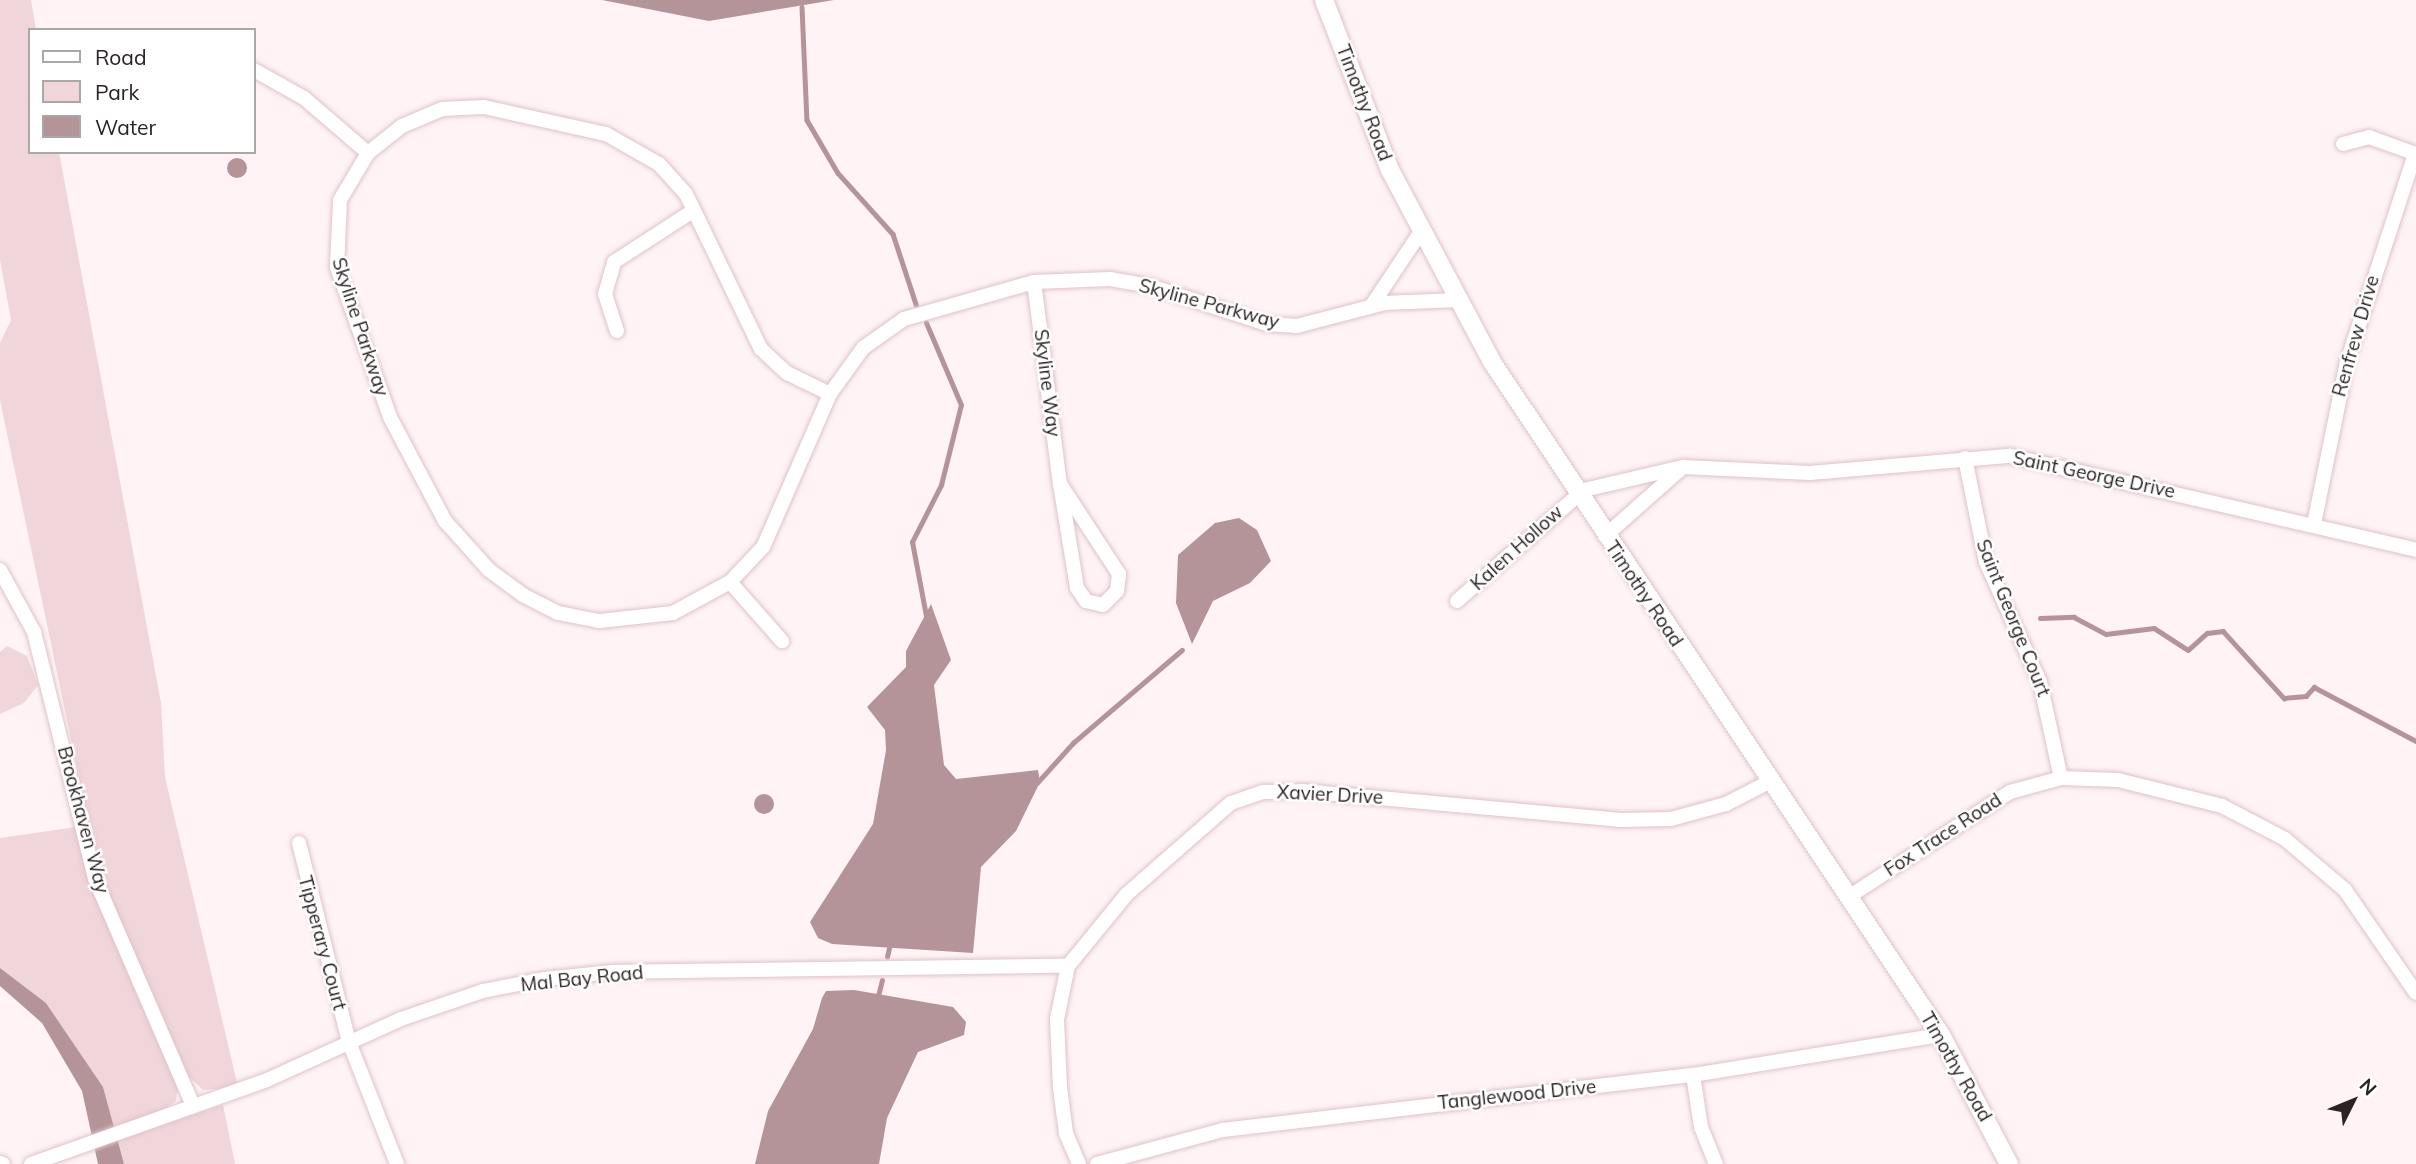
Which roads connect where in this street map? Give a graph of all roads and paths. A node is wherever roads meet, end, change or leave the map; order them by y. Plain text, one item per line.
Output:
1 (1324, 0) edge
2 (256, 71) edge
3 (2343, 144) dead end
4 (368, 153) junction
5 (2415, 154) edge
6 (694, 210) junction
7 (1420, 233) junction
8 (1034, 282) junction
9 (1455, 300) junction
10 (1372, 305) junction
11 (617, 331) dead end
12 (830, 394) junction
13 (1965, 458) junction
14 (1683, 467) junction
15 (1060, 484) junction
16 (1577, 495) junction
17 (2314, 524) junction
18 (1605, 536) junction
19 (2416, 550) edge
20 (0, 570) edge
21 (730, 582) junction
22 (1458, 601) dead end
23 (782, 641) dead end
24 (2061, 778) junction
25 (1771, 781) junction
26 (299, 843) dead end
27 (1850, 896) junction
28 (1068, 966) junction
29 (2416, 993) edge
30 (1941, 1035) junction
31 (349, 1042) junction
32 (1693, 1075) junction
33 (193, 1106) junction
34 (31, 1164) edge
35 (397, 1164) edge
36 (1079, 1164) edge
37 (1097, 1164) edge
38 (1716, 1164) edge
39 (2009, 1164) edge

1 - 7 main road, Timothy Road
2 - 4 street
3 - 5 street, Renfrew Drive
4 - 6 street, Skyline Parkway
4 - 21 street, Skyline Parkway
5 - 17 street, Renfrew Drive
6 - 11 street
6 - 12 street, Skyline Parkway
7 - 9 main road, Timothy Road
7 - 10 street
8 - 10 street, Skyline Parkway
8 - 12 street, Skyline Parkway
8 - 15 street, Skyline Way
9 - 10 street, Skyline Parkway
9 - 16 main road, Timothy Road
12 - 21 street, Skyline Parkway
13 - 14 street, Saint George Drive
13 - 17 street, Saint George Drive
13 - 24 street, Saint George Court
14 - 16 street, Saint George Drive
14 - 18 street
15 - 15 street, Skyline Way
16 - 18 main road, Timothy Road
16 - 22 street, Kalen Hollow
17 - 19 street, Saint George Drive
18 - 25 main road, Timothy Road
20 - 33 street, Brookhaven Way
21 - 23 street
24 - 27 street, Fox Trace Road
24 - 29 street, Fox Trace Road
25 - 27 main road, Timothy Road
25 - 28 street, Xavier Drive
26 - 31 street, Tipperary Court
27 - 30 main road, Timothy Road
28 - 31 street, Mal Bay Road
28 - 36 street, Xavier Drive
30 - 32 street, Tanglewood Drive
30 - 39 main road, Timothy Road
31 - 33 street, Mal Bay Road
31 - 35 street, Tipperary Court
32 - 37 street, Tanglewood Drive
32 - 38 street
33 - 34 street, Mal Bay Road

